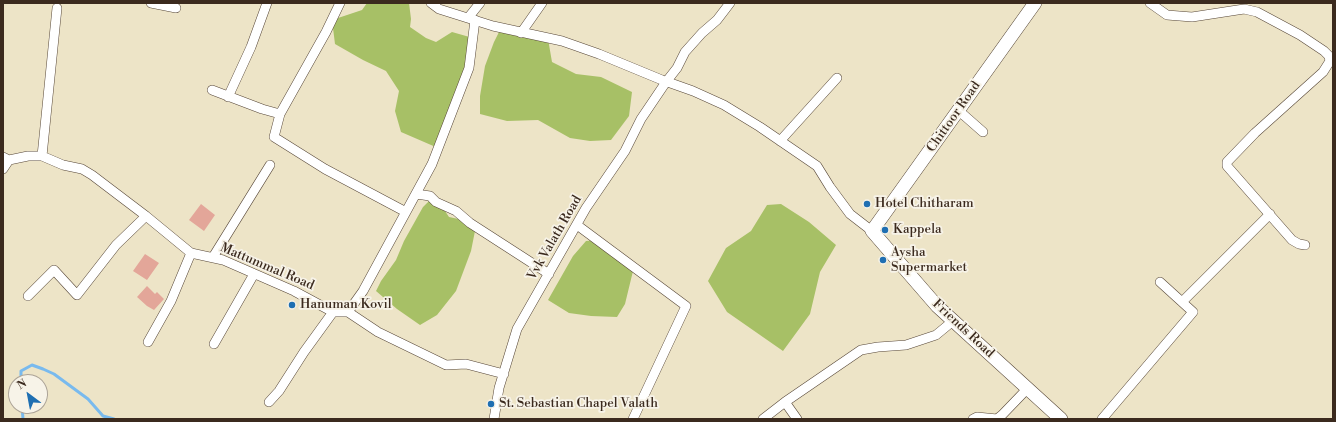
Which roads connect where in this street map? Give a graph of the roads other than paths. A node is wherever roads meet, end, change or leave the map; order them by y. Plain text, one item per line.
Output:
1 (151, 3) edge
2 (266, 3) edge
3 (340, 3) edge
4 (430, 3) edge
5 (480, 3) edge
6 (542, 3) edge
7 (730, 3) edge
8 (1035, 3) edge
9 (1150, 3) edge
10 (57, 8) dead end
11 (176, 8) dead end
12 (472, 19) junction
13 (521, 33) junction
14 (837, 78) dead end
15 (666, 82) junction
16 (212, 90) dead end
17 (228, 97) junction
18 (958, 110) junction
19 (280, 114) junction
20 (983, 132) dead end
21 (780, 141) junction
22 (42, 156) junction
23 (6, 159) edge
24 (270, 165) dead end
25 (3, 168) edge
26 (416, 194) junction
27 (406, 212) junction
28 (1270, 214) junction
29 (146, 216) junction
30 (577, 225) junction
31 (872, 231) junction
32 (1305, 245) dead end
33 (191, 253) junction
34 (213, 257) junction
35 (254, 274) junction
36 (549, 274) junction
37 (1160, 282) dead end
38 (28, 296) dead end
39 (1182, 302) junction
40 (333, 312) junction
41 (348, 312) junction
42 (953, 321) junction
43 (148, 342) dead end
44 (214, 344) dead end
45 (504, 374) junction
46 (1028, 388) junction
47 (269, 402) dead end
48 (785, 402) junction
49 (494, 419) edge
50 (633, 419) edge
51 (762, 419) edge
52 (797, 419) edge
53 (972, 419) edge
54 (1062, 419) edge
55 (1102, 419) edge

1 - 11 street
2 - 17 street
3 - 19 street
4 - 12 street
5 - 12 street
6 - 13 street
7 - 15 street, Vvk Valath Road
8 - 18 main road, Chittoor Road
9 - 28 street
10 - 22 street
12 - 13 street
12 - 26 street
13 - 15 street
14 - 21 street
15 - 21 street
15 - 30 street, Vvk Valath Road
16 - 17 street
17 - 19 street
18 - 20 street
18 - 31 main road, Chittoor Road
19 - 27 street
21 - 31 street
22 - 23 street, Mattummal Road
22 - 29 street, Mattummal Road
23 - 25 street
24 - 34 street
26 - 27 street
26 - 36 street
27 - 41 street
28 - 32 street
28 - 39 street
29 - 33 street, Mattummal Road
29 - 38 street
30 - 36 street, Vvk Valath Road
30 - 50 street
31 - 42 main road, Friends Road
33 - 34 street, Mattummal Road
33 - 43 street
34 - 35 street, Mattummal Road
35 - 40 street, Mattummal Road
35 - 44 street
36 - 45 street, Vvk Valath Road
37 - 39 street
39 - 55 street
40 - 41 street, Mattummal Road
40 - 47 street
41 - 45 street
42 - 46 main road, Friends Road
42 - 48 street
45 - 49 street, Vvk Valath Road
46 - 53 street
46 - 54 main road, Friends Road
48 - 51 street
48 - 52 street

